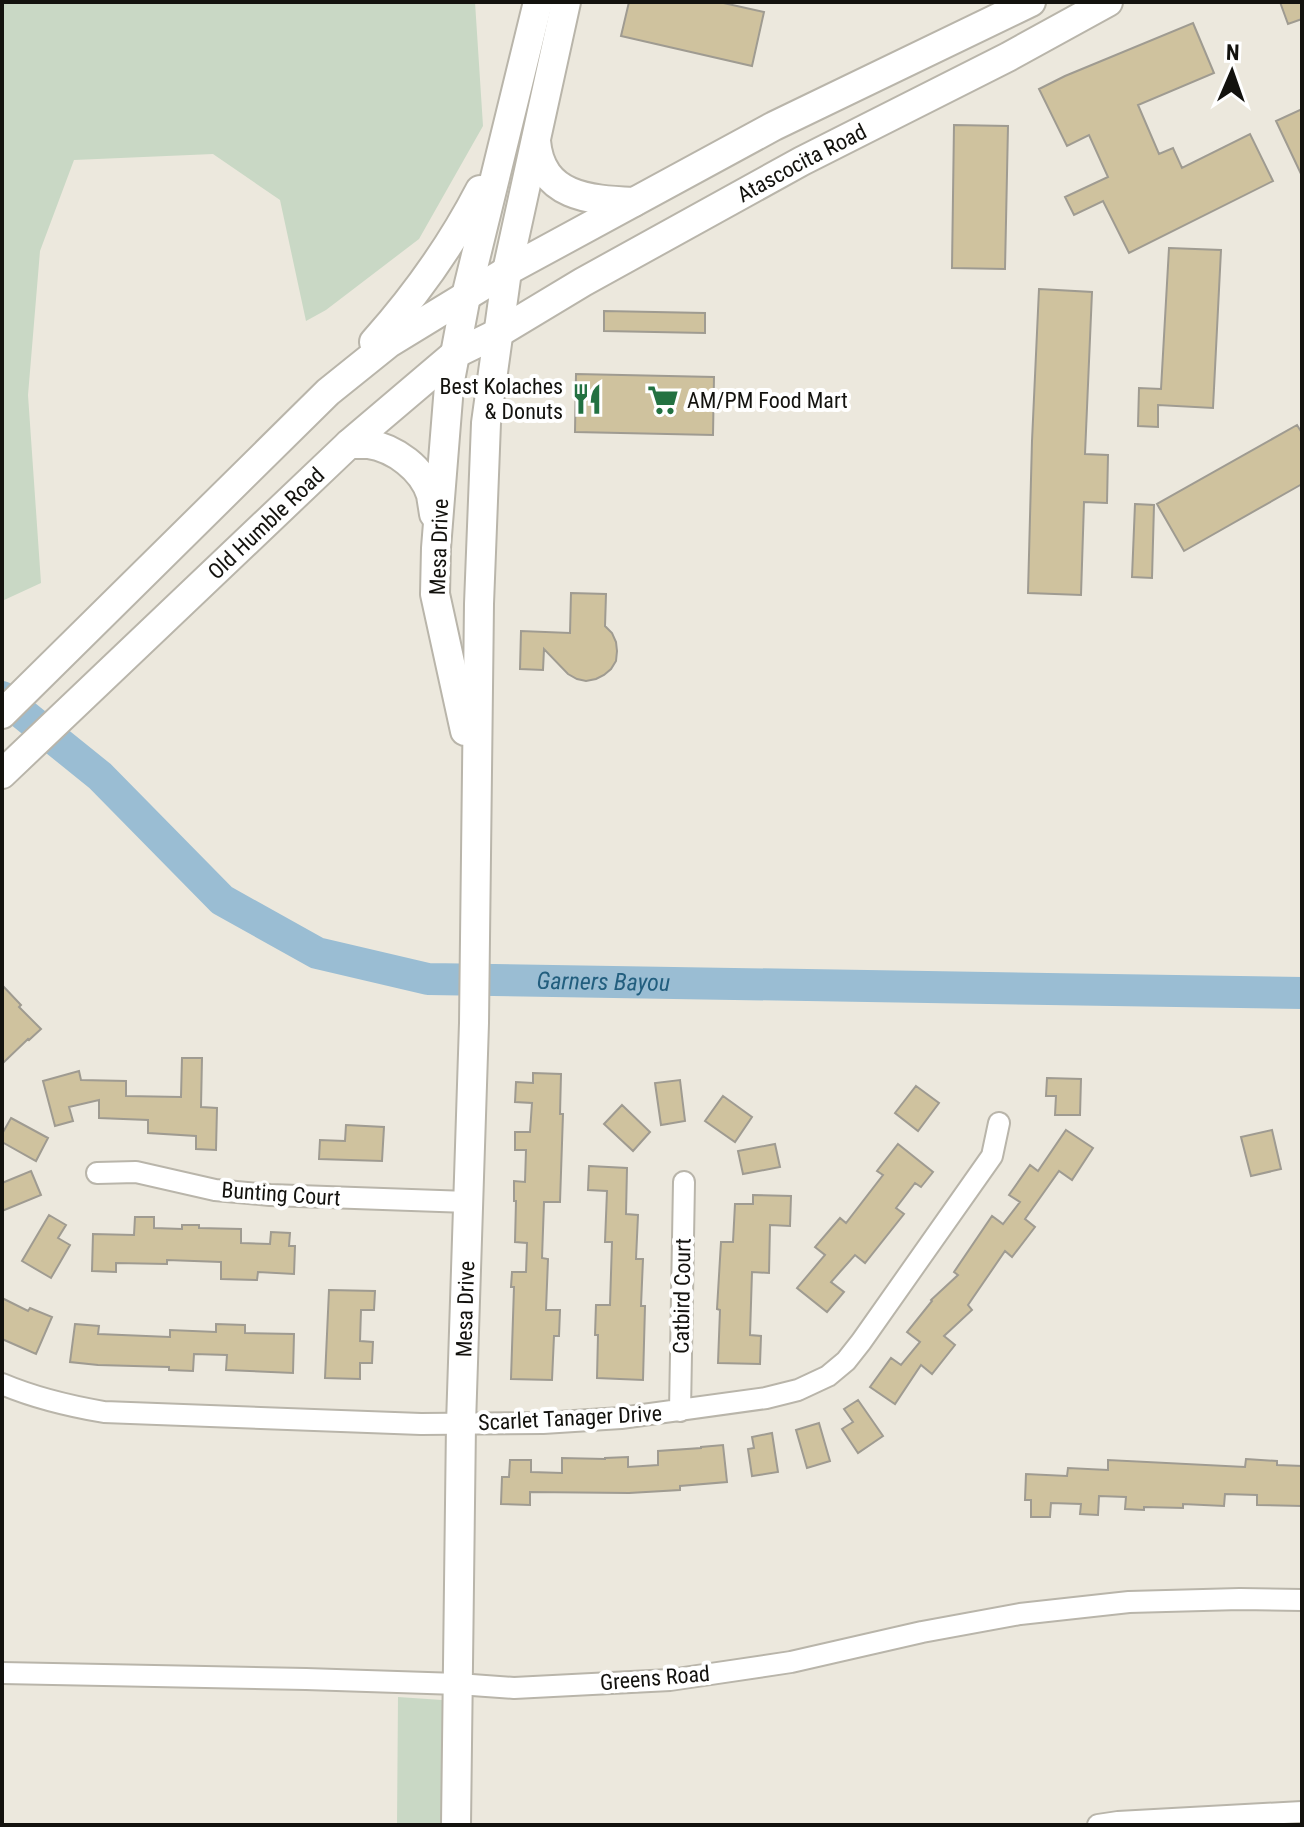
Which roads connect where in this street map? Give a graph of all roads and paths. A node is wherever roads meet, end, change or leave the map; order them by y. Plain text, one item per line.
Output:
1 (538, 2) edge
2 (566, 2) edge
3 (1031, 2) edge
4 (1108, 2) edge
5 (536, 138) junction
6 (500, 154) junction
7 (635, 202) junction
8 (507, 271) junction
9 (466, 296) junction
10 (500, 332) junction
11 (455, 354) junction
12 (336, 386) junction
13 (349, 444) junction
14 (437, 535) junction
15 (2, 714) edge
16 (2, 774) edge
17 (478, 795) junction
18 (999, 1123) dead end
19 (97, 1173) dead end
20 (684, 1182) dead end
21 (468, 1202) junction
22 (2, 1384) edge
23 (680, 1411) junction
24 (461, 1424) junction
25 (1302, 1600) edge
26 (2, 1673) edge
27 (458, 1684) junction
28 (1302, 1812) edge
29 (1203, 1821) edge
30 (456, 1825) edge
31 (1098, 1825) edge

1 - 6 main road
2 - 5 main road
3 - 7 main road, Atascocita Road
4 - 10 main road, Atascocita Road
5 - 7 main road
5 - 8 main road
6 - 9 main road
6 - 12 main road
7 - 8 main road, Atascocita Road
8 - 9 main road
8 - 10 main road
9 - 11 main road, Mesa Drive
9 - 12 main road
10 - 11 main road, Old Humble Road
10 - 17 main road, Mesa Drive
11 - 13 main road, Old Humble Road
11 - 14 main road, Mesa Drive
12 - 15 main road
13 - 14 main road
13 - 16 main road, Old Humble Road
14 - 17 main road, Mesa Drive
17 - 21 main road, Mesa Drive
18 - 23 street, Scarlet Tanager Drive
19 - 21 street, Bunting Court
20 - 23 street, Catbird Court
21 - 24 main road, Mesa Drive
22 - 24 street, Scarlet Tanager Drive
23 - 24 street, Scarlet Tanager Drive
24 - 27 main road, Mesa Drive
25 - 27 street, Greens Road
26 - 27 street, Greens Road
27 - 30 main road, Mesa Drive
28 - 29 street
29 - 31 street

